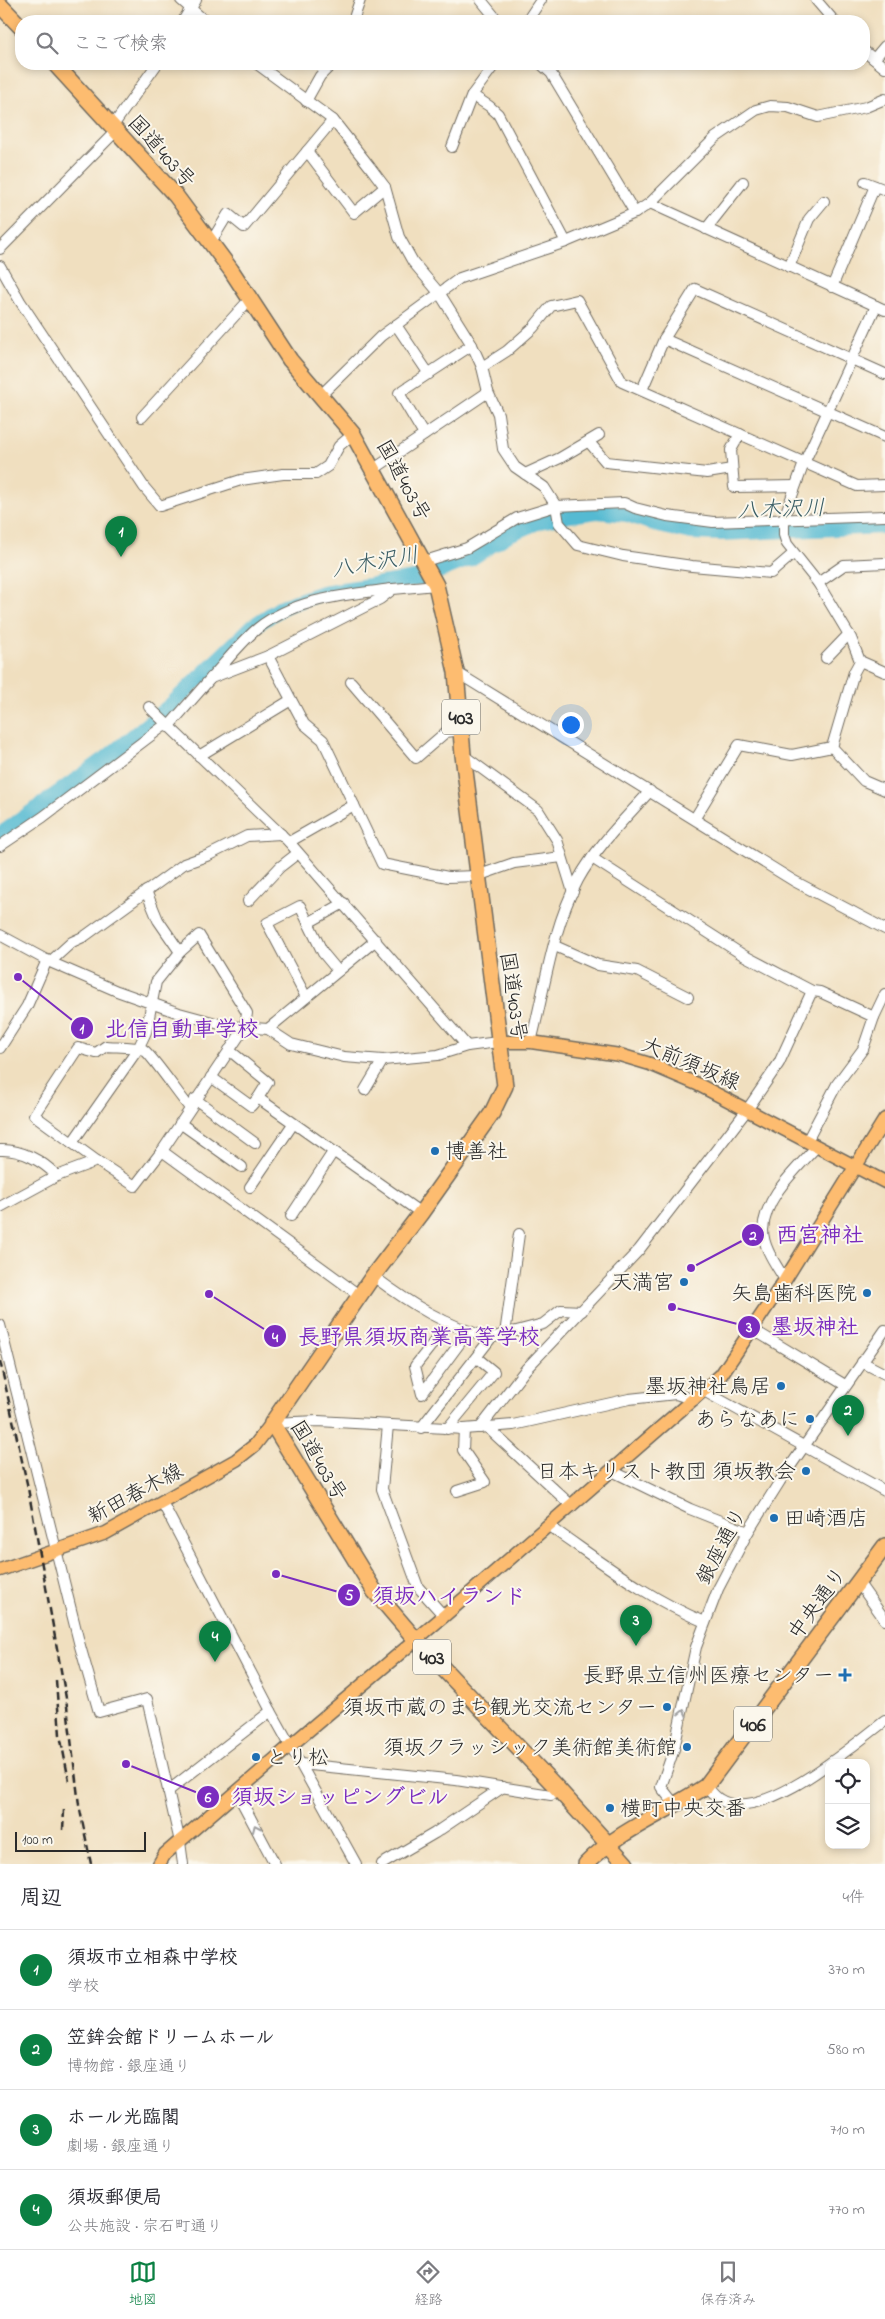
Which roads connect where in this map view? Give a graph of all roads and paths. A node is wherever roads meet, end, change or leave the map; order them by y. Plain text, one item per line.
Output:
1 (181, 0) edge
2 (360, 0) edge
3 (481, 0) edge
4 (541, 0) edge
5 (816, 0) edge
6 (193, 4) edge
7 (0, 5) edge
8 (187, 15) edge
9 (201, 15) edge
10 (355, 15) edge
11 (493, 15) edge
12 (531, 15) edge
13 (829, 15) edge
14 (15, 21) edge
15 (885, 46) edge
16 (870, 56) edge
17 (874, 59) junction
18 (885, 68) edge
19 (60, 70) edge
20 (152, 70) edge
21 (265, 70) edge
22 (326, 70) edge
23 (491, 70) edge
24 (547, 70) edge
25 (472, 95) junction
26 (885, 99) edge
27 (306, 101) junction
28 (333, 120) junction
29 (114, 129) junction
30 (452, 147) dead end
31 (307, 151) junction
32 (743, 182) dead end
33 (875, 186) dead end
34 (385, 187) junction
35 (824, 202) dead end
36 (650, 203) junction
37 (635, 213) junction
38 (706, 229) junction
39 (211, 242) junction
40 (566, 242) junction
41 (0, 249) edge
42 (0, 266) edge
43 (789, 267) junction
44 (832, 287) junction
45 (440, 294) junction
46 (250, 299) junction
47 (880, 308) edge
48 (396, 325) junction
49 (664, 339) junction
50 (472, 345) junction
51 (851, 358) junction
52 (482, 367) junction
53 (429, 374) junction
54 (885, 374) edge
55 (642, 390) junction
56 (488, 392) junction
57 (320, 396) junction
58 (828, 410) junction
59 (142, 417) dead end
60 (354, 434) junction
61 (740, 434) junction
62 (424, 435) junction
63 (599, 435) dead end
64 (885, 437) edge
65 (589, 442) junction
66 (804, 463) junction
67 (374, 469) junction
68 (732, 469) junction
69 (525, 474) junction
70 (885, 485) edge
71 (795, 486) junction
72 (556, 506) junction
73 (885, 516) edge
74 (784, 520) junction
75 (793, 554) junction
76 (425, 561) junction
77 (885, 563) edge
78 (818, 584) junction
79 (436, 585) junction
80 (393, 589) junction
81 (849, 634) junction
82 (268, 656) junction
83 (826, 658) dead end
84 (860, 661) junction
85 (456, 672) junction
86 (885, 672) edge
87 (210, 678) junction
88 (351, 682) dead end
89 (291, 700) junction
90 (150, 707) dead end
91 (167, 726) junction
92 (462, 730) junction
93 (832, 747) junction
94 (463, 755) junction
95 (199, 756) junction
96 (885, 790) edge
97 (650, 791) junction
98 (354, 805) junction
99 (695, 818) junction
100 (281, 834) junction
101 (289, 842) junction
102 (0, 846) edge
103 (298, 853) junction
104 (562, 857) junction
105 (592, 858) junction
106 (477, 876) junction
107 (146, 891) junction
108 (573, 892) junction
109 (248, 901) dead end
110 (344, 903) junction
111 (308, 923) junction
112 (885, 929) edge
113 (0, 935) edge
114 (376, 940) junction
115 (555, 946) junction
116 (180, 952) junction
117 (49, 961) junction
118 (338, 971) junction
119 (812, 991) junction
120 (885, 994) edge
121 (306, 997) junction
122 (688, 997) dead end
123 (153, 1002) junction
124 (874, 1017) junction
125 (245, 1027) junction
126 (268, 1029) junction
127 (498, 1042) junction
128 (531, 1042) junction
129 (467, 1046) junction
130 (0, 1048) edge
131 (138, 1049) junction
132 (229, 1050) junction
133 (384, 1060) junction
134 (211, 1077) junction
135 (365, 1090) dead end
136 (258, 1098) junction
137 (192, 1104) junction
138 (746, 1110) junction
139 (885, 1119) edge
140 (180, 1123) junction
141 (293, 1124) junction
142 (72, 1142) junction
143 (255, 1143) dead end
144 (812, 1144) junction
145 (0, 1150) edge
146 (162, 1150) junction
147 (333, 1152) junction
148 (97, 1161) junction
149 (854, 1166) junction
150 (242, 1167) dead end
151 (57, 1176) junction
152 (885, 1182) edge
153 (250, 1187) dead end
154 (0, 1207) edge
155 (421, 1213) junction
156 (291, 1216) dead end
157 (519, 1234) dead end
158 (373, 1276) junction
159 (785, 1280) junction
160 (359, 1295) junction
161 (582, 1311) junction
162 (448, 1323) junction
163 (0, 1325) edge
164 (752, 1329) junction
165 (885, 1330) edge
166 (468, 1332) junction
167 (505, 1334) junction
168 (491, 1338) junction
169 (477, 1358) junction
170 (862, 1362) junction
171 (885, 1374) edge
172 (845, 1386) junction
173 (699, 1396) junction
174 (272, 1424) junction
175 (388, 1425) junction
176 (421, 1428) junction
177 (484, 1428) junction
178 (447, 1429) junction
179 (464, 1429) junction
180 (805, 1447) junction
181 (612, 1471) junction
182 (457, 1491) dead end
183 (885, 1491) edge
184 (162, 1502) junction
185 (572, 1506) junction
186 (549, 1526) junction
187 (748, 1532) junction
188 (885, 1546) edge
189 (56, 1552) junction
190 (0, 1570) edge
191 (858, 1582) junction
192 (444, 1616) junction
193 (885, 1620) edge
194 (705, 1622) junction
195 (416, 1640) junction
196 (271, 1711) junction
197 (885, 1721) edge
198 (290, 1746) junction
199 (301, 1764) junction
200 (706, 1786) junction
201 (503, 1787) junction
202 (558, 1789) junction
203 (168, 1792) junction
204 (238, 1793) junction
205 (676, 1806) junction
206 (180, 1842) junction
207 (608, 1843) junction
208 (159, 1864) edge
209 (183, 1864) edge
210 (275, 1864) edge
211 (356, 1864) edge
212 (382, 1864) edge
213 (586, 1864) edge
214 (626, 1864) edge

1 - 6 street
2 - 10 street
3 - 11 street
4 - 12 street
5 - 13 street
6 - 8 street
6 - 9 street
7 - 14 highway
15 - 17 street
16 - 17 street
17 - 18 street
19 - 29 highway, 国道403号 / 403
20 - 29 street
21 - 27 street
22 - 27 street
23 - 25 street
24 - 37 street
25 - 30 street
25 - 40 street
26 - 36 street
27 - 28 street
28 - 31 street
28 - 34 street
29 - 39 highway, 国道403号 / 403
29 - 41 street
31 - 34 street
31 - 39 street
32 - 38 street
33 - 44 street
34 - 45 street
35 - 43 street
36 - 37 street
36 - 38 street
37 - 40 street
38 - 43 street
39 - 46 highway, 国道403号 / 403
40 - 45 street
42 - 60 street
43 - 44 street
44 - 47 street
45 - 48 street
45 - 50 street
46 - 57 highway, 国道403号 / 403
46 - 59 street
47 - 51 street
48 - 53 street
48 - 57 street
49 - 51 street
49 - 55 street
49 - 58 street
50 - 52 street
50 - 53 street
51 - 54 street
51 - 58 street
52 - 55 street
52 - 56 street
53 - 62 street
55 - 61 street
56 - 62 street
56 - 69 street
57 - 60 highway, 国道403号 / 403
58 - 64 street
58 - 66 street
60 - 67 highway, 国道403号 / 403
61 - 66 street
61 - 68 street
62 - 67 street
63 - 65 street
65 - 68 street
65 - 69 street
66 - 70 street
66 - 71 street
67 - 76 highway, 国道403号 / 403
68 - 71 street
69 - 72 street
71 - 74 street
72 - 74 street
72 - 75 street
72 - 76 street
73 - 74 street
74 - 75 street
75 - 78 street
76 - 79 highway, 国道403号 / 403
77 - 78 street
78 - 81 street
79 - 80 street
79 - 85 highway, 国道403号 / 403
80 - 82 street
80 - 87 street
81 - 83 street
81 - 84 street
82 - 87 street
82 - 89 street
84 - 86 street
84 - 93 street
85 - 92 highway, 国道403号 / 403
85 - 97 street
87 - 91 street
88 - 92 street
89 - 95 street
89 - 98 street
90 - 91 street
91 - 95 street
91 - 102 street
92 - 94 highway, 国道403号 / 403
93 - 96 street
93 - 99 street
94 - 104 street
94 - 106 highway, 国道403号 / 403
95 - 100 street
97 - 99 street
97 - 105 street
98 - 101 street
98 - 106 street
99 - 112 street
100 - 101 street
100 - 107 street
101 - 103 street
103 - 109 street
103 - 110 street
104 - 106 street
104 - 108 street
105 - 108 street
105 - 119 street
106 - 127 highway, 国道403号 / 403
107 - 116 street
107 - 117 street
108 - 115 street
110 - 111 street
110 - 114 street
111 - 118 street
111 - 121 street
113 - 117 street
114 - 118 street
114 - 129 street
115 - 122 street
115 - 128 street
116 - 123 street
116 - 125 street
117 - 123 street
117 - 130 street
118 - 121 street
119 - 124 street
119 - 138 street
120 - 124 street
121 - 126 street
123 - 125 street
123 - 131 street
124 - 144 street
125 - 126 street
125 - 132 street
126 - 133 street
127 - 128 main road, 大前須坂線
127 - 129 street
127 - 155 highway, 国道403号 / 403
128 - 138 main road, 大前須坂線
129 - 133 street
131 - 137 street
131 - 142 street
131 - 142 street
132 - 134 street
132 - 136 street
133 - 135 street
134 - 136 street
134 - 137 street
136 - 141 street
137 - 140 street
137 - 143 street
138 - 144 main road, 大前須坂線
138 - 161 street
139 - 149 main road
140 - 146 street
140 - 150 street
141 - 147 street
141 - 153 street
142 - 148 street
144 - 149 main road, 大前須坂線
144 - 159 street
145 - 151 street
146 - 148 street
146 - 160 street
147 - 155 street
147 - 156 street
148 - 151 street
149 - 152 main road, 大前須坂線
149 - 159 main road
151 - 154 street
155 - 158 highway, 国道403号 / 403
157 - 167 street
158 - 160 highway, 国道403号 / 403
158 - 162 street
159 - 164 main road
160 - 174 highway, 国道403号 / 403
161 - 167 street
161 - 177 street
162 - 166 street
162 - 166 street
163 - 189 street
164 - 172 street
164 - 173 main road
165 - 170 street, 銀座通り
166 - 168 street
167 - 168 street
168 - 169 street
169 - 176 street
169 - 178 street
170 - 171 street
170 - 172 street, 銀座通り
172 - 180 street, 銀座通り
173 - 177 street
173 - 180 street
173 - 181 main road
174 - 175 street
174 - 184 main road, 新田春木線
174 - 195 highway, 国道403号 / 403
175 - 176 street
175 - 192 street
176 - 178 street
177 - 179 street
177 - 185 street
178 - 179 street
179 - 182 street
180 - 183 street
180 - 187 street, 銀座通り
181 - 185 main road
181 - 187 street
184 - 189 main road, 新田春木線
184 - 196 street
185 - 186 main road
186 - 192 main road
186 - 194 street
187 - 194 street, 銀座通り
188 - 191 highway, 中央通り / 406
189 - 190 main road, 新田春木線
189 - 203 street
191 - 193 street
191 - 200 highway, 中央通り / 406
192 - 195 main road
205 -> 194 street, 銀座通り
195 - 198 main road
195 - 202 highway, 国道403号 / 403
196 - 198 street
196 - 203 street
197 - 200 street
198 - 199 street
198 - 204 main road
199 - 201 street
199 - 211 street
200 - 205 highway, 中央通り / 406
201 - 202 street
201 - 212 street
202 - 207 highway, 国道403号 / 403
203 - 206 street
204 - 206 main road
210 -> 204 street
205 - 207 highway, 中央通り / 406
206 - 208 main road
206 - 209 street
207 - 213 highway, 中央通り / 406
207 - 214 highway, 国道403号 / 403

